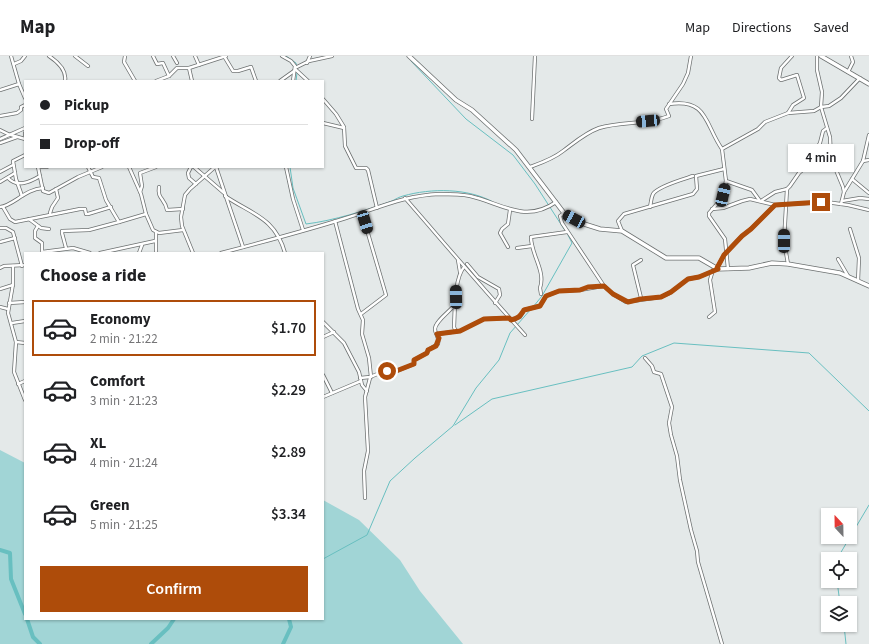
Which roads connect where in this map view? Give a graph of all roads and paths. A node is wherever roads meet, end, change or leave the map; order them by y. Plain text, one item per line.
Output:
1 (11, 56) edge
2 (25, 56) edge
3 (49, 56) edge
4 (75, 56) edge
5 (125, 56) edge
6 (153, 56) edge
7 (173, 56) edge
8 (195, 56) edge
9 (225, 56) edge
10 (282, 56) edge
11 (310, 56) edge
12 (332, 56) edge
13 (409, 56) edge
14 (535, 56) edge
15 (692, 56) edge
16 (792, 56) edge
17 (817, 56) edge
18 (820, 56) edge
19 (851, 56) edge
20 (323, 57) edge
21 (177, 63) dead end
22 (307, 63) junction
23 (14, 64) junction
24 (199, 65) junction
25 (88, 66) dead end
26 (189, 68) junction
27 (295, 69) junction
28 (848, 72) junction
29 (169, 76) junction
30 (860, 78) junction
31 (65, 80) edge
32 (134, 80) edge
33 (159, 80) edge
34 (192, 80) edge
35 (256, 80) edge
36 (281, 80) edge
37 (293, 80) edge
38 (307, 80) edge
39 (19, 84) junction
40 (869, 84) edge
41 (0, 90) edge
42 (24, 96) edge
43 (324, 100) edge
44 (669, 104) junction
45 (24, 106) edge
46 (821, 107) junction
47 (788, 114) junction
48 (0, 116) edge
49 (532, 119) dead end
50 (324, 123) edge
51 (24, 128) edge
52 (344, 128) junction
53 (827, 128) junction
54 (0, 130) edge
55 (869, 134) edge
56 (10, 135) junction
57 (17, 137) junction
58 (0, 138) edge
59 (24, 138) edge
60 (0, 144) edge
61 (722, 149) junction
62 (24, 155) edge
63 (869, 160) edge
64 (863, 161) junction
65 (13, 165) junction
66 (530, 167) junction
67 (38, 168) edge
68 (88, 168) edge
69 (99, 168) edge
70 (129, 168) edge
71 (153, 168) edge
72 (190, 168) edge
73 (195, 168) edge
74 (215, 168) edge
75 (216, 168) edge
76 (286, 168) edge
77 (724, 169) junction
78 (90, 171) junction
79 (0, 172) edge
80 (15, 173) junction
81 (40, 176) junction
82 (205, 176) junction
83 (693, 176) dead end
84 (8, 178) junction
85 (852, 179) junction
86 (726, 181) junction
87 (0, 182) edge
88 (18, 184) junction
89 (196, 184) junction
90 (159, 187) dead end
91 (43, 188) junction
92 (56, 189) junction
93 (787, 189) junction
94 (140, 192) junction
95 (844, 192) junction
96 (869, 193) edge
97 (224, 195) junction
98 (22, 196) junction
99 (406, 198) junction
100 (869, 199) edge
101 (760, 201) junction
102 (556, 202) junction
103 (841, 202) junction
104 (775, 205) junction
105 (787, 205) junction
106 (1, 207) edge
107 (111, 207) junction
108 (650, 207) junction
109 (377, 208) junction
110 (183, 209) junction
111 (712, 209) junction
112 (510, 210) junction
113 (869, 210) edge
114 (362, 213) junction
115 (50, 214) junction
116 (146, 214) junction
117 (564, 214) junction
118 (29, 219) junction
119 (335, 221) junction
120 (119, 222) junction
121 (38, 226) junction
122 (0, 228) edge
123 (49, 229) dead end
124 (850, 229) dead end
125 (183, 230) junction
126 (303, 230) junction
127 (622, 231) junction
128 (156, 232) junction
129 (567, 232) junction
130 (280, 236) junction
131 (15, 238) junction
132 (0, 242) edge
133 (155, 242) junction
134 (142, 245) junction
135 (532, 246) junction
136 (243, 247) junction
137 (66, 248) junction
138 (508, 248) dead end
139 (516, 248) dead end
140 (62, 251) edge
141 (42, 252) edge
142 (87, 252) edge
143 (107, 252) edge
144 (139, 252) edge
145 (156, 252) edge
146 (193, 252) edge
147 (226, 252) edge
148 (285, 252) edge
149 (727, 253) junction
150 (457, 257) junction
151 (838, 259) dead end
152 (641, 260) dead end
153 (788, 264) junction
154 (13, 266) junction
155 (24, 266) edge
156 (465, 266) junction
157 (0, 268) edge
158 (716, 269) junction
159 (728, 269) junction
160 (460, 272) junction
161 (848, 276) junction
162 (858, 281) junction
163 (13, 284) junction
164 (604, 286) junction
165 (869, 286) edge
166 (0, 289) edge
167 (541, 294) dead end
168 (641, 299) junction
169 (24, 302) edge
170 (9, 303) junction
171 (456, 303) junction
172 (495, 303) junction
173 (0, 307) edge
174 (8, 309) junction
175 (361, 314) junction
176 (709, 317) dead end
177 (510, 319) junction
178 (24, 321) edge
179 (12, 323) junction
180 (324, 323) edge
181 (334, 332) junction
182 (456, 332) junction
183 (437, 334) junction
184 (525, 335) dead end
185 (324, 337) edge
186 (16, 342) junction
187 (24, 343) edge
188 (645, 358) dead end
189 (324, 377) edge
190 (371, 377) junction
191 (361, 379) junction
192 (24, 381) edge
193 (18, 384) junction
194 (367, 392) junction
195 (332, 393) junction
196 (324, 397) edge
197 (24, 398) edge
198 (364, 498) dead end
199 (722, 644) edge

1 - 23 street
2 - 23 street
3 - 31 street
4 - 25 street
5 - 32 street
6 - 29 street
7 - 21 street
8 - 24 street
9 - 24 street
9 - 35 street
10 - 27 street
11 - 22 street
12 - 20 street
13 - 66 street
14 - 49 street
15 - 44 street
16 - 47 street
17 - 46 street
18 - 28 street
19 - 28 street
20 - 22 street
22 - 27 street
23 - 39 street
24 - 26 street
26 - 29 street
26 - 34 street
27 - 36 street
27 - 37 street
27 - 38 street
28 - 30 street
29 - 33 street
30 - 40 street
30 - 46 street
39 - 41 street
39 - 42 street
43 - 52 street
44 - 61 street
44 - 66 street
45 - 48 street
46 - 47 street
46 - 53 street
47 - 61 street
50 - 52 street
51 - 56 street
52 - 109 street
53 - 93 street
53 - 95 street
54 - 56 street
55 - 64 street
56 - 57 street
56 - 58 street
57 - 59 street
57 - 60 street
61 - 77 street
62 - 65 street
63 - 64 street
64 - 85 street
65 - 79 street
65 - 80 street
66 - 102 street
67 - 81 street
68 - 78 street
69 - 78 street
70 - 94 street
71 - 94 street
72 - 89 street
73 - 82 street
74 - 82 street
75 - 97 street
76 - 126 street
77 - 86 street
77 - 108 street
78 - 92 street
78 - 107 street
80 - 84 street
80 - 88 street
81 - 88 street
81 - 91 street
82 - 89 street
82 - 97 street
83 - 108 street
84 - 87 street
84 - 88 street
85 - 95 street
85 - 96 street
86 - 101 street
86 - 111 street
88 - 98 street
89 - 110 street
90 - 110 street
91 - 92 street
91 - 98 street
92 - 115 street
93 - 101 street
93 - 105 street
94 - 116 street
95 - 103 street
97 - 130 street
97 - 136 street
98 - 106 street
99 - 109 street
99 - 112 street
99 - 150 street
100 - 103 street
101 - 104 street
101 - 111 street
102 - 112 street
102 - 117 street
103 - 105 street
103 - 113 street
104 - 105 street
104 - 149 street
105 - 153 street
106 - 118 street
107 - 115 street
107 - 120 street
108 - 127 street
109 - 114 street
110 - 125 street
111 - 149 street
112 - 138 street
114 - 119 street
114 - 175 street
115 - 118 street
116 - 120 street
116 - 128 street
117 - 127 street
117 - 129 street
118 - 121 street
119 - 126 street
119 - 175 street
120 - 137 street
121 - 123 street
121 - 141 street
122 - 131 street
124 - 162 street
125 - 128 street
125 - 146 street
126 - 130 street
127 - 158 street
128 - 133 street
129 - 135 street
129 - 164 street
130 - 136 street
130 - 148 street
131 - 132 street
131 - 155 street
133 - 134 street
133 - 145 street
134 - 143 street
134 - 144 street
135 - 139 street
135 - 167 street
136 - 147 street
137 - 140 street
137 - 142 street
140 - 141 street
149 - 158 street
149 - 159 street
150 - 156 street
150 - 160 street
151 - 161 street
152 - 168 street
153 - 159 street
153 - 161 street
154 - 155 street
154 - 157 street
154 - 163 street
156 - 160 street
156 - 172 street
156 - 172 street
158 - 159 street
158 - 168 street
158 - 176 street
160 - 171 street
161 - 162 street
162 - 165 street
163 - 166 street
163 - 170 street
164 - 168 street
164 - 177 street
169 - 170 street
170 - 174 street
171 - 182 street
171 - 183 street
172 - 177 street
173 - 174 street
174 - 179 street
175 - 190 street
177 - 182 street
177 - 184 street
178 - 179 street
179 - 186 street
180 - 181 street
181 - 185 street
181 - 191 street
182 - 183 street
183 - 190 street
186 - 187 street
186 - 193 street
188 - 199 street
189 - 195 street
190 - 191 street
190 - 194 street
191 - 194 street
191 - 195 street
192 - 193 street
193 - 197 street
194 - 198 street
195 - 196 street

